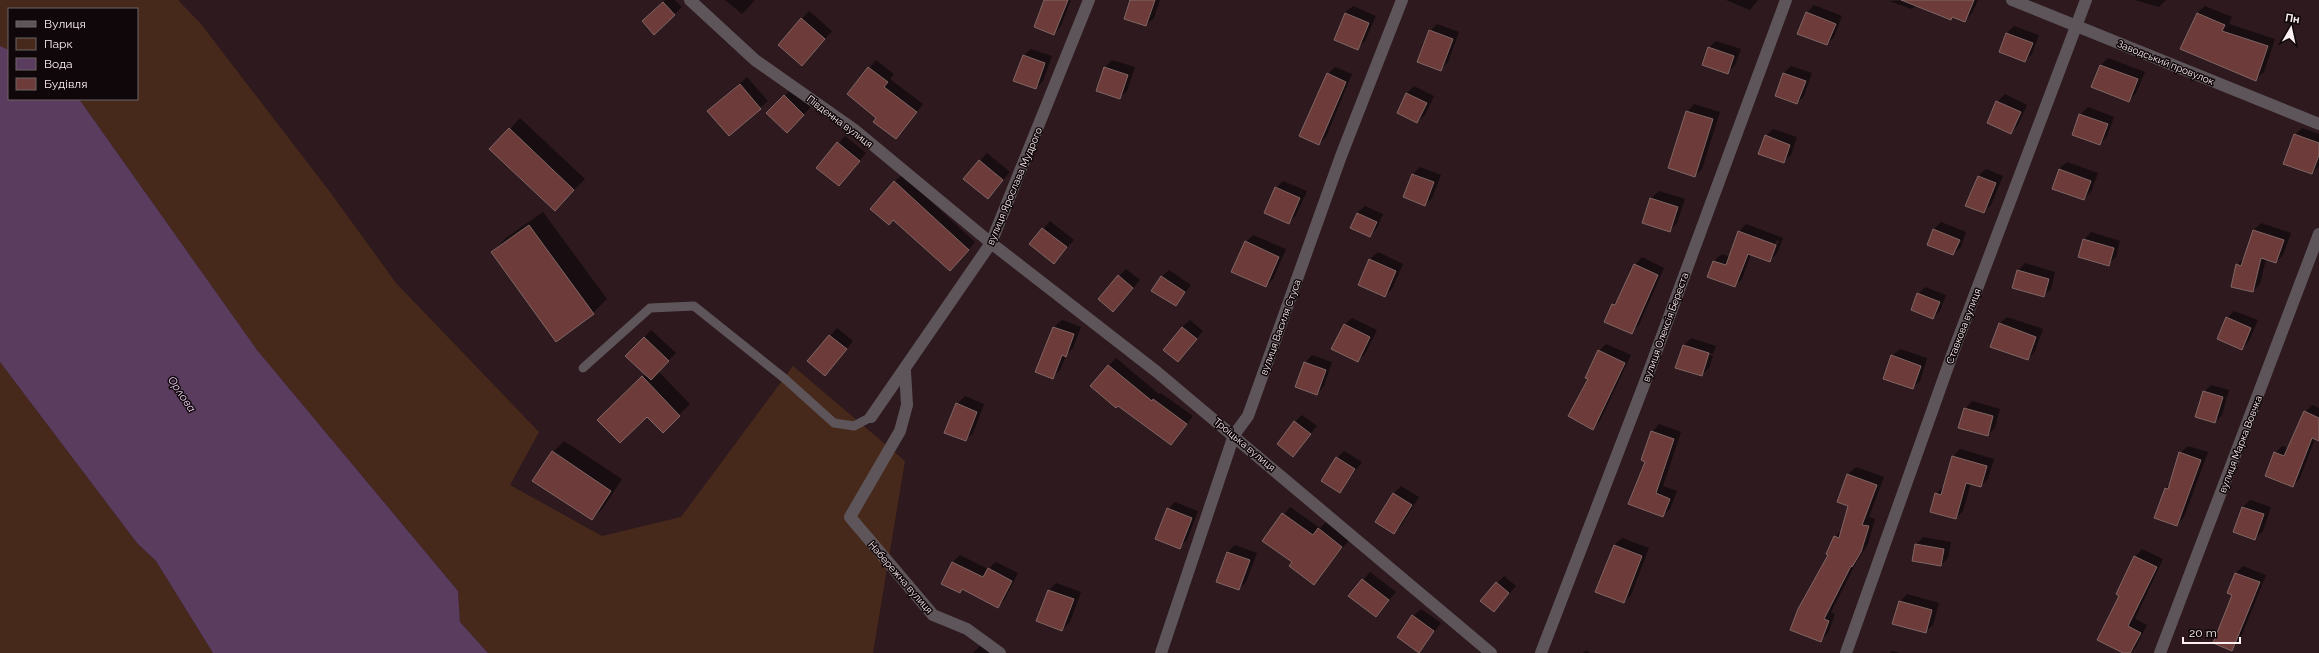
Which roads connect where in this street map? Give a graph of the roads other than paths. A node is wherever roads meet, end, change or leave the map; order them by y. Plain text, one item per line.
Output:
1 (690, 0) edge
2 (1089, 0) edge
3 (1402, 0) edge
4 (1786, 0) edge
5 (2012, 0) edge
6 (2086, 0) edge
7 (2076, 26) junction
8 (2319, 124) edge
9 (2319, 234) edge
10 (991, 243) junction
11 (583, 368) dead end
12 (905, 370) junction
13 (871, 417) joint
14 (1234, 435) junction
15 (1000, 653) edge
16 (1161, 653) edge
17 (1491, 653) edge
18 (1541, 653) edge
19 (1846, 653) edge
20 (2160, 653) edge

1 - 10 street, Південна вулиця
2 - 10 street, вулиця Ярослава Мудрого
3 - 14 street, вулиця Василя Стуса
4 - 18 street, вулиця Олексія Береста
5 - 7 street, Заводський провулок
6 - 7 street, Ставкова вулиця
7 - 8 street, Заводський провулок
7 - 19 street, Ставкова вулиця
9 - 20 street, вулиця Марка Вовчка
10 - 12 street, вулиця Ярослава Мудрого
10 - 14 street, Троїцька вулиця
11 - 13 lane
12 - 13 street, вулиця Ярослава Мудрого
12 - 15 street, Набережна вулиця
14 - 16 street, вулиця Василя Стуса
14 - 17 street, Троїцька вулиця

